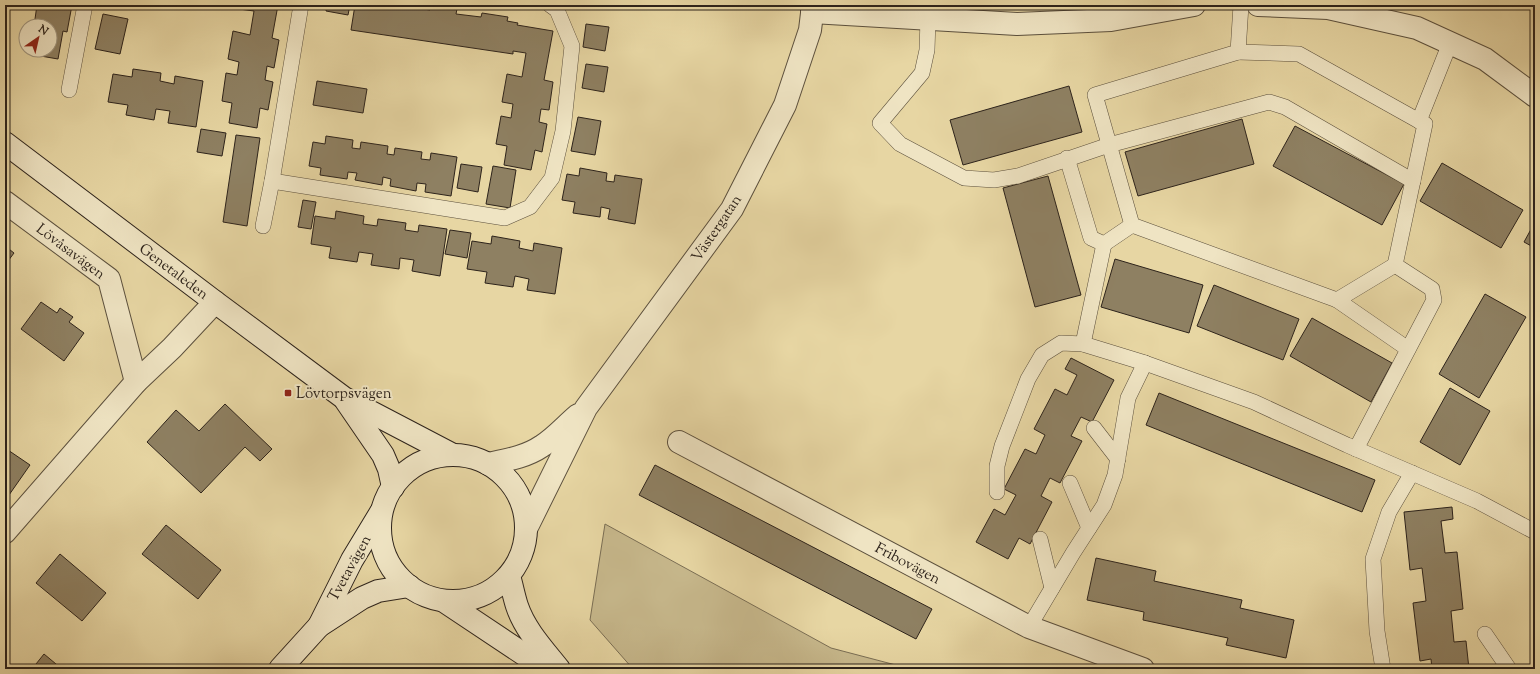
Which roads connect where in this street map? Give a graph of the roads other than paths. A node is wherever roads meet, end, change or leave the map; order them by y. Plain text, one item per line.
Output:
1 (85, 5) edge
2 (301, 5) edge
3 (550, 5) edge
4 (1194, 5) edge
5 (1241, 5) edge
6 (1258, 5) edge
7 (813, 9) edge
8 (928, 19) junction
9 (1450, 43) junction
10 (1238, 52) junction
11 (69, 90) dead end
12 (1535, 96) edge
13 (1419, 121) junction
14 (5, 143) edge
15 (1109, 145) junction
16 (1067, 158) junction
17 (272, 181) junction
18 (1413, 181) junction
19 (5, 202) edge
20 (1132, 225) junction
21 (263, 226) dead end
22 (1104, 244) junction
23 (1394, 266) junction
24 (1337, 300) junction
25 (215, 302) junction
26 (1083, 344) junction
27 (1408, 349) junction
28 (1145, 363) junction
29 (136, 382) junction
30 (344, 398) junction
31 (586, 408) junction
32 (1094, 428) dead end
33 (679, 442) dead end
34 (1356, 449) junction
35 (454, 455) junction
36 (1118, 459) junction
37 (488, 464) junction
38 (1412, 473) junction
39 (1070, 483) dead end
40 (393, 487) junction
41 (997, 492) dead end
42 (382, 511) junction
43 (527, 527) junction
44 (1089, 528) junction
45 (5, 532) edge
46 (1535, 532) edge
47 (1040, 539) dead end
48 (509, 576) junction
49 (408, 586) junction
50 (1052, 588) junction
51 (444, 601) junction
52 (319, 626) junction
53 (1029, 627) junction
54 (1486, 634) dead end
55 (280, 669) edge
56 (546, 669) edge
57 (559, 669) edge
58 (1143, 669) edge
59 (1383, 669) edge
60 (1509, 669) edge

1 - 11 lane
2 - 17 lane
3 - 17 lane
4 - 8 street
5 - 10 lane
6 - 9 street
7 - 8 street
7 - 31 street, Västergatan
8 - 16 lane
9 - 12 street
9 - 13 lane
10 - 13 lane
10 - 15 lane
13 - 18 lane
14 - 25 street, Genetaleden
15 - 16 lane
15 - 18 lane
15 - 20 lane
16 - 22 lane
17 - 21 lane
18 - 23 lane
19 - 29 street, Lövåsavägen
20 - 22 lane
20 - 24 lane
22 - 26 lane
23 - 24 lane
23 - 27 lane
24 - 27 lane
25 - 29 street
25 - 30 street, Genetaleden
26 - 28 lane
26 - 41 lane
27 - 34 lane
28 - 34 lane
28 - 36 lane
29 - 45 street
30 - 35 street, Genetaleden
30 - 40 street, Genetaleden
31 - 37 street, Västergatan
31 - 43 street, Västergatan
32 - 36 lane
33 - 53 street, Fribovägen
34 - 38 lane
35 - 37 street
35 - 40 street
36 - 44 lane
37 - 43 street
38 - 46 lane
38 - 59 lane
39 - 44 lane
40 - 42 street
42 - 49 street
42 - 52 street, Tvetavägen
43 - 48 street
44 - 50 lane
47 - 50 lane
48 - 51 street
48 - 57 street
49 - 51 street
49 - 52 street, Tvetavägen
50 - 53 lane
51 - 56 street
52 - 55 street, Tvetavägen
53 - 58 street, Fribovägen
54 - 60 lane

